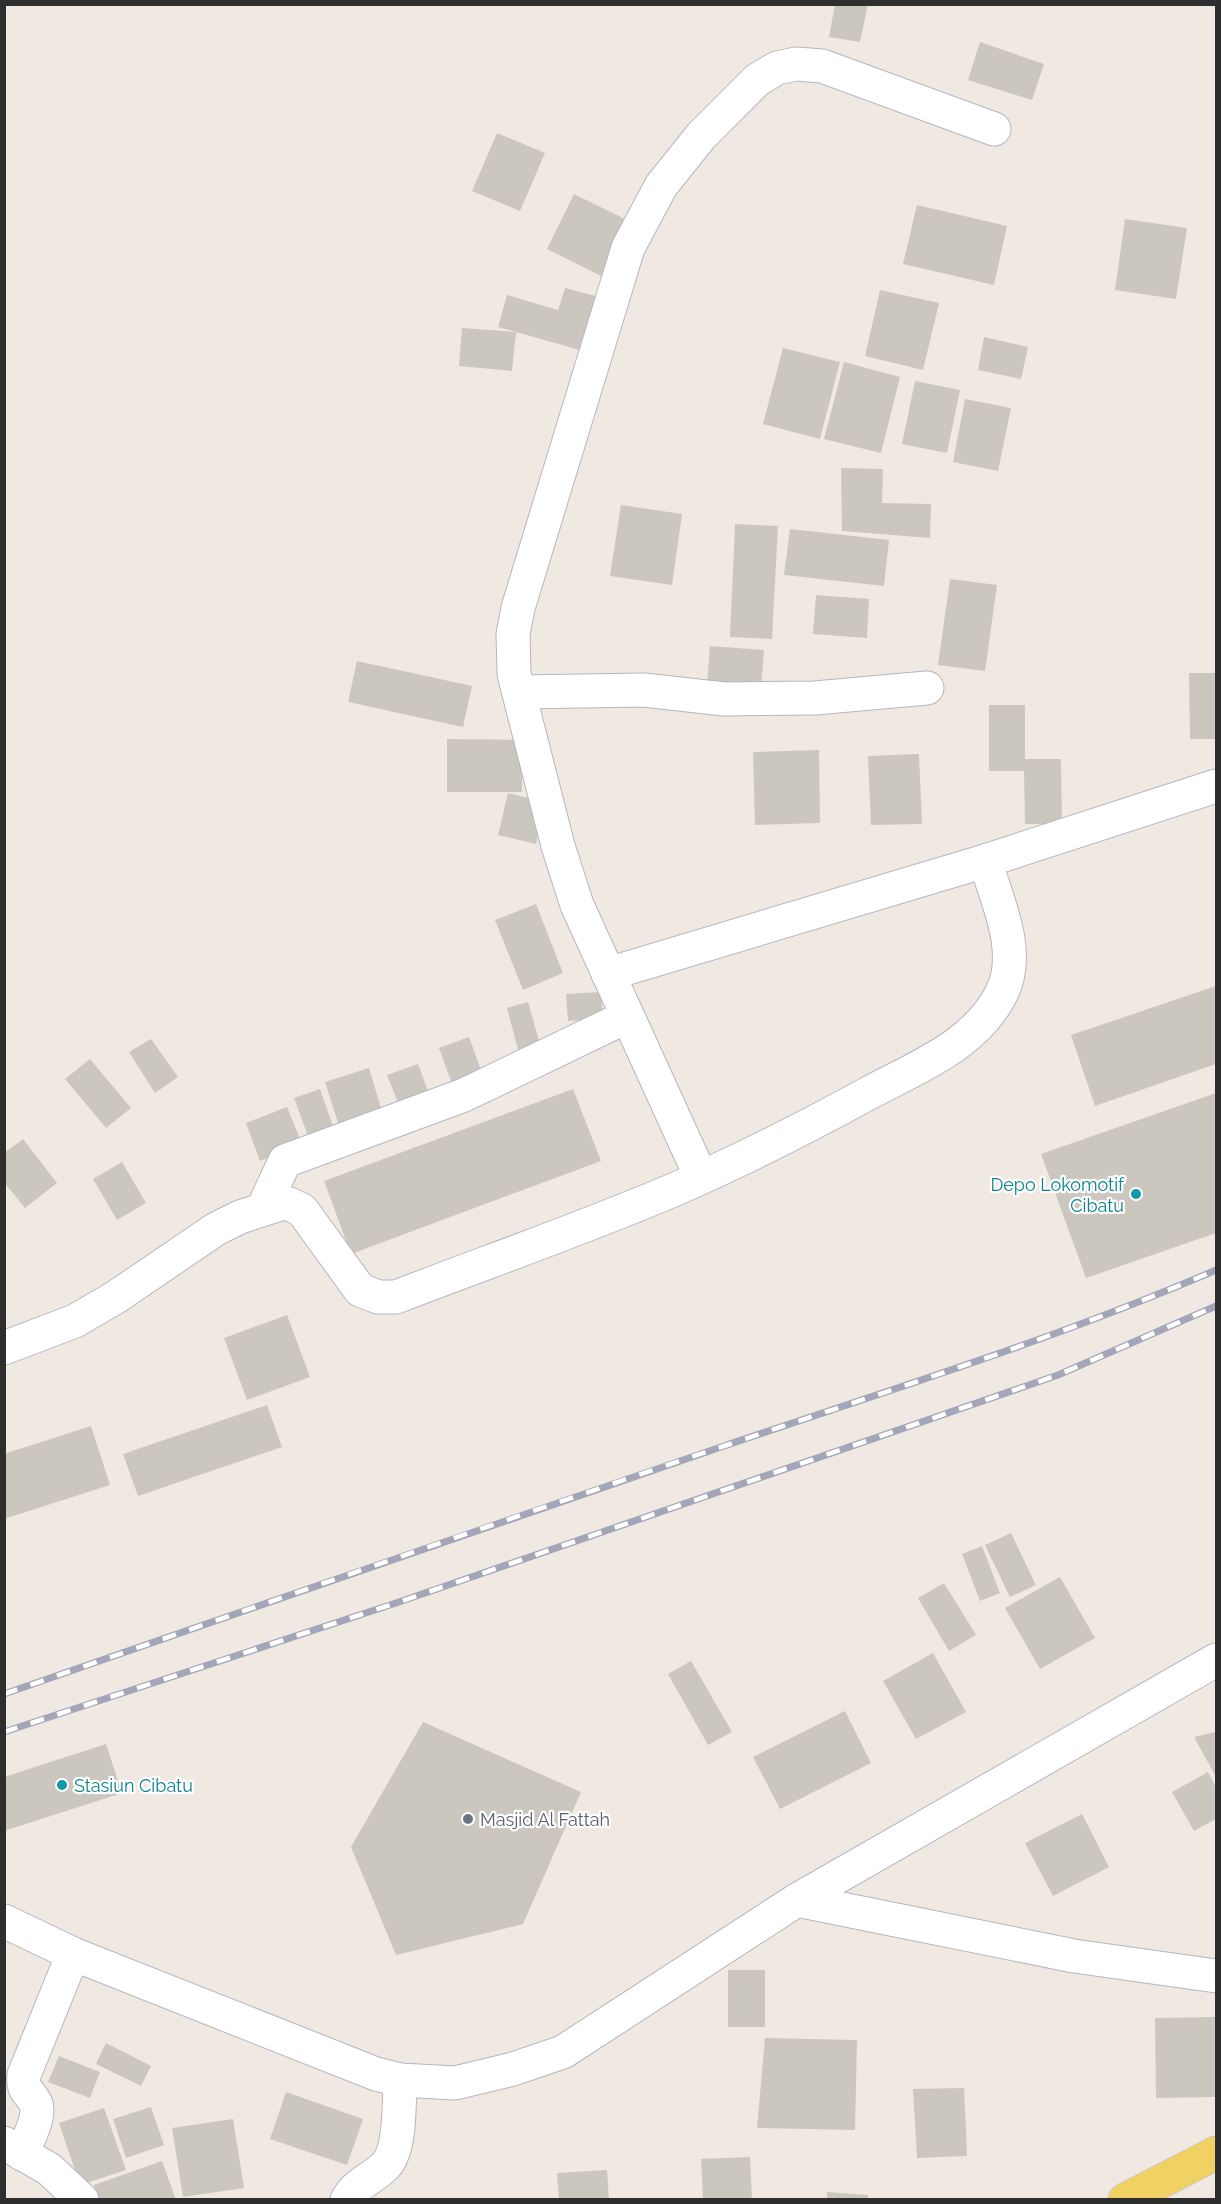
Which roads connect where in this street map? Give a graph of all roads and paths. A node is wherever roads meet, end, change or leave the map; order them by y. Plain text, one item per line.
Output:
1 (994, 129) dead end
2 (927, 688) dead end
3 (519, 692) junction
4 (1216, 786) edge
5 (986, 861) junction
6 (608, 974) junction
7 (626, 1017) junction
8 (700, 1177) junction
9 (263, 1208) junction
10 (4, 1348) edge
11 (1216, 1660) edge
12 (797, 1900) junction
13 (4, 1921) edge
14 (73, 1954) junction
15 (1216, 1976) edge
16 (400, 2080) junction
17 (14, 2148) edge
18 (1216, 2153) edge
19 (82, 2199) edge
20 (347, 2199) edge
21 (1125, 2199) edge

1 - 3 street
2 - 3 street
3 - 6 street
4 - 5 street
5 - 6 street
5 - 8 street
6 - 7 street
7 - 8 street
7 - 9 street
8 - 9 street
9 - 10 street
11 - 12 street
12 - 15 street
12 - 16 street
13 - 14 street
14 - 16 street
14 - 17 street
16 - 20 street
17 - 19 street
18 - 21 main road

